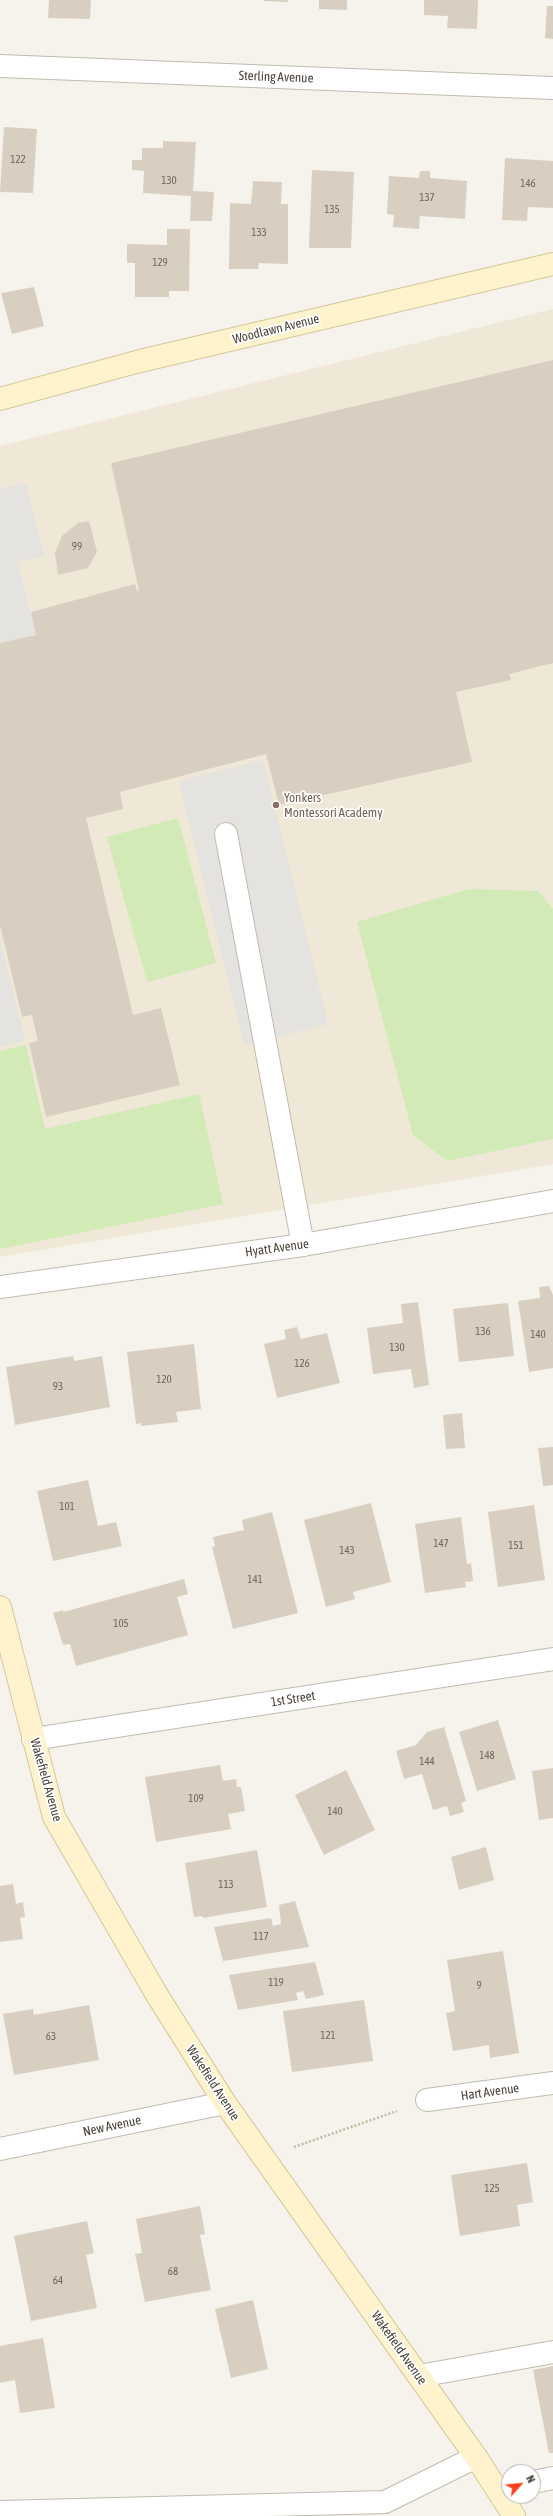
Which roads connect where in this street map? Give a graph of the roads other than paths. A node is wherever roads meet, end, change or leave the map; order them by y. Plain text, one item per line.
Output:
1 (0, 66) edge
2 (553, 88) edge
3 (553, 264) edge
4 (0, 399) edge
5 (226, 834) dead end
6 (553, 1201) edge
7 (303, 1245) junction
8 (0, 1288) edge
9 (0, 1607) edge
10 (553, 1659) edge
11 (33, 1739) junction
12 (553, 2083) edge
13 (427, 2100) road end
14 (225, 2102) junction
15 (0, 2149) edge
16 (553, 2352) edge
17 (419, 2376) junction
18 (476, 2457) junction
19 (553, 2478) edge
20 (541, 2480) edge
21 (501, 2486) edge
22 (509, 2504) edge
23 (0, 2512) edge
24 (514, 2516) edge

1 - 2 street, Sterling Avenue
3 - 4 street, Woodlawn Avenue
5 - 7 street
6 - 7 street, Hyatt Avenue
7 - 8 street, Hyatt Avenue
9 - 11 street, Wakefield Avenue
10 - 11 street, 1st Street
11 - 14 street, Wakefield Avenue
12 - 13 street, Hart Avenue
14 - 15 street, New Avenue
14 - 17 street, Wakefield Avenue
16 - 17 street
17 - 18 street, Wakefield Avenue
18 - 21 street, Wakefield Avenue
18 - 23 street
19 - 20 street
22 - 24 street, Wakefield Avenue

